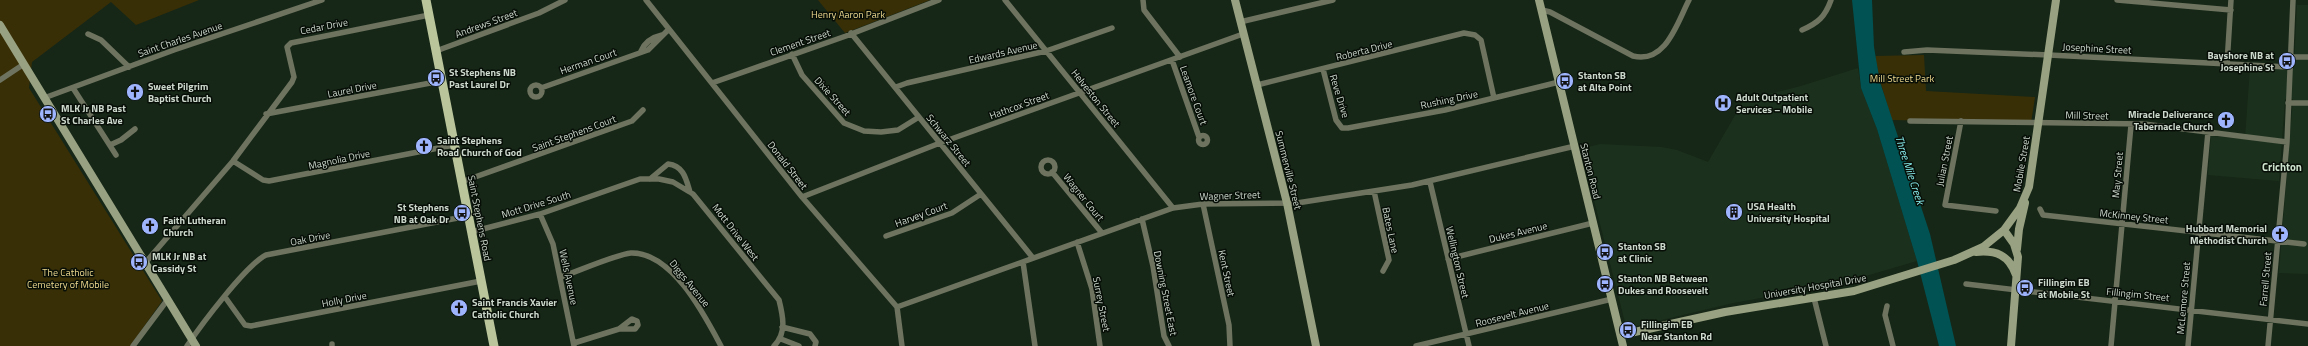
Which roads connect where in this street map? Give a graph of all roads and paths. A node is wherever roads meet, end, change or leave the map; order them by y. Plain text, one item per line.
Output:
1 (322, 0) edge
2 (426, 0) edge
3 (565, 0) edge
4 (646, 0) edge
5 (939, 0) edge
6 (1004, 0) edge
7 (1143, 0) edge
8 (1235, 0) edge
9 (1333, 0) edge
10 (1540, 0) edge
11 (1689, 0) edge
12 (1831, 0) edge
13 (2056, 0) edge
14 (2117, 0) edge
15 (2231, 0) edge
16 (2293, 0) edge
17 (1542, 10) junction
18 (2231, 10) junction
19 (429, 15) junction
20 (1240, 22) junction
21 (0, 25) edge
22 (1112, 28) dead end
23 (669, 29) junction
24 (1802, 30) dead end
25 (851, 33) junction
26 (88, 34) dead end
27 (1243, 34) junction
28 (436, 51) junction
29 (1046, 51) junction
30 (1904, 52) dead end
31 (792, 54) junction
32 (2049, 55) junction
33 (1180, 57) junction
34 (2290, 57) junction
35 (2308, 57) edge
36 (1172, 60) junction
37 (24, 64) junction
38 (2227, 64) junction
39 (129, 67) junction
40 (2290, 67) junction
41 (1323, 69) junction
42 (0, 80) edge
43 (442, 81) junction
44 (1559, 82) junction
45 (712, 83) junction
46 (1257, 85) junction
47 (896, 87) junction
48 (74, 88) junction
49 (541, 88) dead end
50 (1080, 93) junction
51 (44, 98) junction
52 (1494, 98) junction
53 (2288, 103) junction
54 (2308, 103) edge
55 (643, 110) dead end
56 (266, 114) junction
57 (919, 117) junction
58 (1910, 121) dead end
59 (1961, 121) junction
60 (2039, 123) junction
61 (2131, 125) junction
62 (1342, 128) joint
63 (135, 129) dead end
64 (2208, 132) junction
65 (1199, 137) dead end
66 (2287, 142) junction
67 (940, 144) junction
68 (110, 145) junction
69 (454, 145) junction
70 (1575, 146) junction
71 (116, 155) dead end
72 (233, 161) junction
73 (1052, 172) dead end
74 (650, 179) junction
75 (461, 182) junction
76 (1430, 182) junction
77 (605, 191) joint
78 (1374, 191) junction
79 (690, 192) junction
80 (980, 194) junction
81 (802, 197) junction
82 (2026, 198) junction
83 (1287, 202) junction
84 (1203, 204) junction
85 (1173, 208) junction
86 (2040, 209) dead end
87 (1996, 212) dead end
88 (540, 214) junction
89 (468, 216) junction
90 (1142, 219) junction
91 (1593, 223) junction
92 (2122, 224) junction
93 (2004, 230) junction
94 (471, 232) junction
95 (2199, 232) junction
96 (1102, 233) junction
97 (886, 236) dead end
98 (2278, 241) junction
99 (1077, 242) junction
100 (2304, 244) dead end
101 (2017, 251) junction
102 (1973, 252) junction
103 (1032, 258) junction
104 (1448, 258) junction
105 (146, 262) junction
106 (1023, 262) junction
107 (1383, 271) dead end
108 (560, 277) junction
109 (2017, 278) junction
110 (481, 281) junction
111 (1966, 284) dead end
112 (2015, 290) junction
113 (225, 297) junction
114 (1814, 298) junction
115 (168, 299) junction
116 (1612, 299) junction
117 (2115, 301) junction
118 (1887, 306) dead end
119 (896, 307) junction
120 (2191, 309) junction
121 (2270, 318) junction
122 (2308, 324) edge
123 (782, 327) junction
124 (619, 329) dead end
125 (1466, 335) junction
126 (1621, 336) junction
127 (781, 339) junction
128 (191, 344) edge
129 (574, 344) edge
130 (132, 346) edge
131 (494, 346) edge
132 (721, 346) edge
133 (774, 346) edge
134 (799, 346) edge
135 (815, 346) edge
136 (902, 346) edge
137 (1035, 346) edge
138 (1100, 346) edge
139 (1169, 346) edge
140 (1230, 346) edge
141 (1316, 346) edge
142 (1416, 346) edge
143 (1469, 346) edge
144 (1623, 346) edge
145 (1826, 346) edge
146 (1893, 346) edge
147 (2011, 346) edge
148 (2111, 346) edge
149 (2188, 346) edge
150 (2268, 346) edge

1 - 39 street, Saint Charles Avenue
2 - 19 main road, Saint Stephens Road
3 - 28 street, Andrews Street
4 - 23 street, Donald Street
5 - 25 street, Clement Street
6 - 29 street, Helveston Street
7 - 33 street
8 - 20 street, Summerville Street
9 - 20 street
10 - 17 street, Stanton Road
11 - 17 street
12 - 24 street
13 - 32 street, Mobile Street
14 - 18 street
15 - 18 street
16 - 34 street, Farrell Street
17 - 44 street, Stanton Road
18 - 38 street
19 - 28 main road, Saint Stephens Road
19 - 56 street, Cedar Drive
20 - 27 street, Summerville Street
21 - 37 street
22 - 29 street, Edwards Avenue
23 - 45 street, Donald Street
23 - 49 street, Herman Court
25 - 31 street, Clement Street
25 - 47 street, Schwarz Street
26 - 39 street
27 - 33 street, Hathcox Street
27 - 46 street, Summerville Street
28 - 43 main road, Saint Stephens Road
29 - 47 street, Edwards Avenue
29 - 50 street, Helveston Street
30 - 32 street, Josephine Street
31 - 45 street, Clement Street
31 - 57 street, Dixie Street
32 - 38 street, Josephine Street
32 - 60 street, Mobile Street
33 - 36 street, Hathcox Street
34 - 35 street
34 - 40 street, Farrell Street
36 - 50 street, Hathcox Street
36 - 65 street, Leamore Court
37 - 42 street
37 - 51 street
38 - 40 street, Josephine Street
39 - 48 street, Saint Charles Avenue
40 - 53 street, Farrell Street
41 - 46 street, Roberta Drive
41 - 52 street, Roberta Drive
41 - 62 street, Reve Drive
43 - 56 street, Laurel Drive
43 - 69 main road, Saint Stephens Road
44 - 52 street, Rushing Drive
44 - 70 street, Stanton Road
45 - 81 street, Donald Street
46 - 83 street, Summerville Street
47 - 57 street, Schwarz Street
48 - 51 street, Saint Charles Avenue
48 - 68 street
50 - 67 street, Hathcox Street
50 - 85 street, Helveston Street
51 - 105 street
52 - 62 street, Rushing Drive
53 - 54 street
53 - 66 street, Farrell Street
55 - 75 street, Saint Stephens Court
56 - 72 street, Cedar Drive
57 - 67 street, Schwarz Street
58 - 59 street, Mill Street
59 - 60 street, Mill Street
59 - 87 street, Julian Street
60 - 61 street, Mill Street
60 - 82 street, Mobile Street
61 - 64 street, Mill Street
61 - 92 street, May Street
63 - 68 street
64 - 66 street, Mill Street
64 - 95 street, McLemore Street
66 - 98 street, Farrell Street
67 - 80 street, Schwarz Street
67 - 81 street, Hathcox Street
68 - 71 street
69 - 72 street, Magnolia Drive
69 - 75 main road, Saint Stephens Road
70 - 76 street, Wagner Street
70 - 91 street, Stanton Road
72 - 105 street, Cedar Drive
73 - 96 street, Wagner Court
74 - 77 street, Mott Drive West
74 - 79 street, Mott Drive West
74 - 79 street
75 - 89 main road, Saint Stephens Road
76 - 78 street, Wagner Street
76 - 104 street, Wellington Street
77 - 88 street, Mott Drive South
78 - 83 street, Wagner Street
78 - 107 street, Bates Lane
79 - 123 street, Mott Drive West
80 - 97 street, Harvey Court
80 - 103 street, Schwarz Street
81 - 119 street, Donald Street
82 - 93 street, Mobile Street
82 - 101 street
83 - 84 street, Wagner Street
83 - 141 street, Summerville Street
84 - 85 street, Wagner Street
84 - 140 street, Kent Street
85 - 90 street, Wagner Street
86 - 92 street, McKinney Street
88 - 94 street, Mott Drive South
88 - 108 street, Wells Avenue
89 - 94 main road, Saint Stephens Road
89 - 113 street, Oak Drive
90 - 96 street, Wagner Street
90 - 139 street, Downing Street East
91 - 104 street, Dukes Avenue
91 - 116 street, Stanton Road
92 - 95 street, McKinney Street
92 - 117 street, May Street
93 - 101 street
93 - 102 street, University Hospital Drive
94 - 110 main road, Saint Stephens Road
95 - 98 street, McKinney Street
95 - 120 street, McLemore Street
96 - 99 street, Wagner Street
98 - 100 street, McKinney Street
98 - 121 street, Farrell Street
99 - 103 street, Wagner Street
99 - 138 street, Surrey Street
101 - 109 street
102 - 109 street
102 - 114 street, University Hospital Drive
103 - 106 street, Wagner Street
104 - 125 street, Wellington Street
105 - 115 street
106 - 119 street, Wagner Street
106 - 137 street
108 - 129 street, Wells Avenue
108 - 132 street, Diggs Avenue
109 - 112 street
110 - 113 street, Holly Drive
110 - 131 main road, Saint Stephens Road
111 - 112 street, Fillingim Street
112 - 117 street, Fillingim Street
112 - 147 street
113 - 128 street, Oak Drive
114 - 126 street, University Hospital Drive
114 - 145 street
115 - 128 street
115 - 130 street
116 - 125 street, Roosevelt Avenue
116 - 126 street, Stanton Road
117 - 120 street, Fillingim Street
117 - 148 street, May Street
118 - 146 street
119 - 136 street
120 - 121 street, Fillingim Street
120 - 149 street, McLemore Street
121 - 122 street, Fillingim Street
121 - 150 street, Farrell Street
123 - 127 street, Mott Drive West
123 - 135 street
124 - 129 street
125 - 142 street, Roosevelt Avenue
125 - 143 street, Wellington Street
126 - 144 street, Stanton Road
127 - 133 street
127 - 134 street

